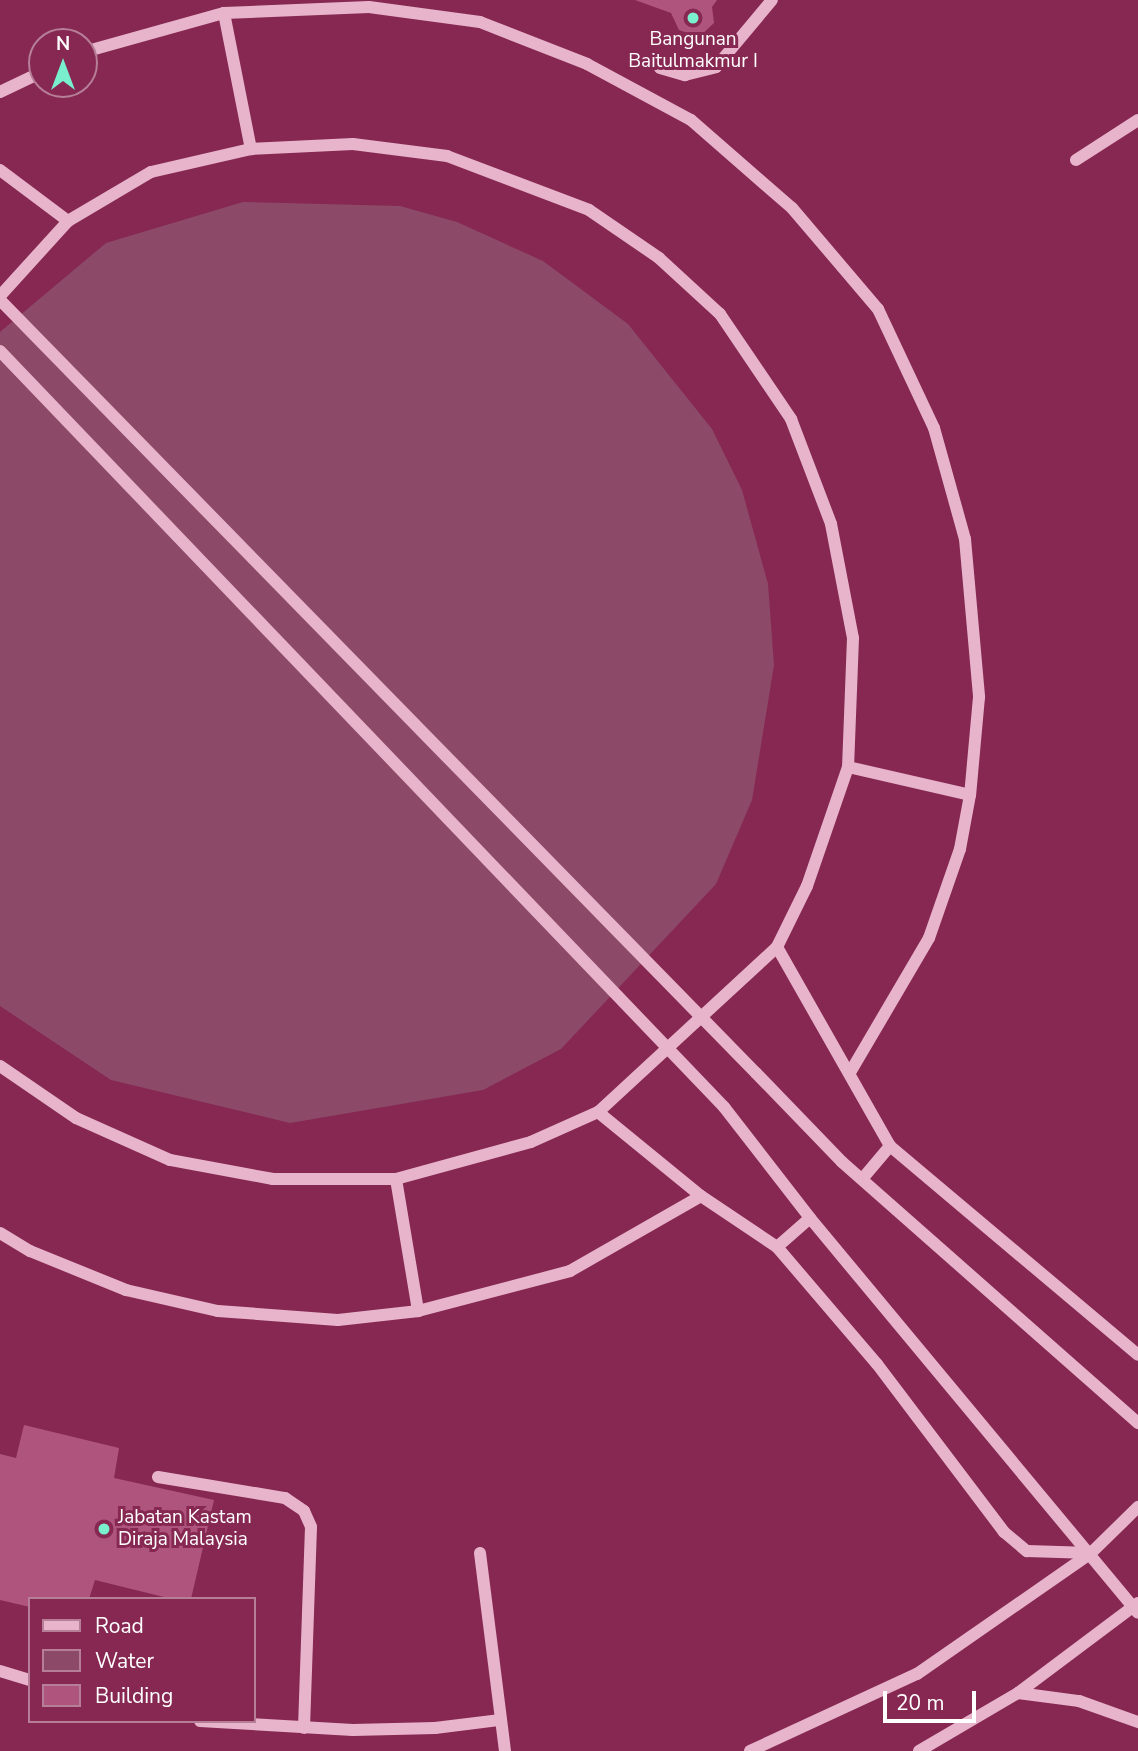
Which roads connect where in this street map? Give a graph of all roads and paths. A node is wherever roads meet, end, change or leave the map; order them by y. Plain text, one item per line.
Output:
1 (772, 0) edge
2 (224, 13) junction
3 (98, 48) edge
4 (660, 68) dead end
5 (28, 79) edge
6 (0, 92) edge
7 (1138, 120) edge
8 (251, 149) junction
9 (1076, 160) dead end
10 (0, 170) edge
11 (68, 221) junction
12 (0, 298) edge
13 (0, 351) edge
14 (848, 767) junction
15 (970, 795) junction
16 (777, 947) junction
17 (0, 1066) edge
18 (851, 1071) junction
19 (598, 1112) junction
20 (890, 1146) junction
21 (863, 1178) junction
22 (396, 1180) junction
23 (701, 1196) junction
24 (810, 1218) junction
25 (0, 1233) edge
26 (777, 1247) junction
27 (418, 1311) junction
28 (1138, 1355) edge
29 (1138, 1423) edge
30 (158, 1477) dead end
31 (1138, 1507) edge
32 (480, 1553) dead end
33 (1091, 1553) junction
34 (1136, 1608) edge
35 (0, 1671) edge
36 (28, 1678) edge
37 (1018, 1693) junction
38 (499, 1720) junction
39 (1138, 1722) edge
40 (230, 1723) edge
41 (304, 1728) junction
42 (505, 1751) edge
43 (750, 1751) edge
44 (919, 1751) edge

1 - 4 street
2 - 3 street
2 - 8 street
2 - 15 street
5 - 6 street
7 - 9 street
8 - 11 street
8 - 14 street
10 - 11 street
11 - 12 street
12 - 21 street, bridge
13 - 24 street, bridge
14 - 15 street
14 - 16 street
15 - 18 street
16 - 18 street
16 - 19 street
17 - 22 street
18 - 20 street
19 - 22 street
19 - 23 street
20 - 21 street
20 - 28 street
21 - 29 street
22 - 27 street
23 - 26 street
23 - 27 street
24 - 26 street
24 - 33 street
25 - 27 street
26 - 33 street
30 - 41 street
31 - 33 street
32 - 38 street
33 - 34 street
33 - 43 street
34 - 37 street
35 - 36 street
37 - 39 street
37 - 44 street
38 - 41 street
38 - 42 street
40 - 41 street

